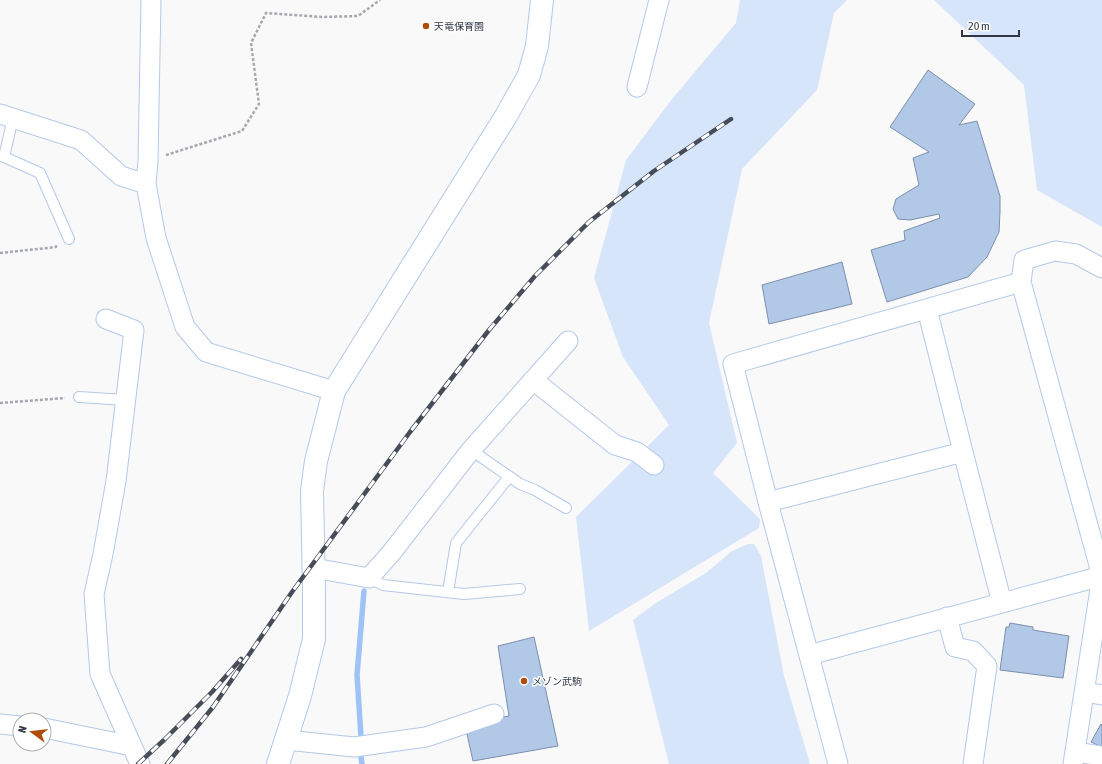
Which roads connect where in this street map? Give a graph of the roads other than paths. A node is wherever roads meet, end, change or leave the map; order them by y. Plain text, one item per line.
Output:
1 (151, 0) edge
2 (542, 0) edge
3 (659, 0) edge
4 (637, 87) dead end
5 (6, 116) edge
6 (146, 184) junction
7 (69, 239) dead end
8 (1102, 268) edge
9 (1021, 282) junction
10 (927, 309) junction
11 (106, 319) dead end
12 (568, 341) dead end
13 (533, 380) junction
14 (334, 391) junction
15 (79, 397) road end
16 (126, 400) junction
17 (471, 450) junction
18 (963, 452) junction
19 (654, 465) dead end
20 (509, 477) junction
21 (768, 502) junction
22 (566, 508) dead end
23 (314, 569) junction
24 (1102, 576) edge
25 (369, 578) junction
26 (520, 588) dead end
27 (448, 592) junction
28 (1002, 603) junction
29 (947, 617) junction
30 (809, 655) junction
31 (1093, 693) edge
32 (494, 714) dead end
33 (0, 724) edge
34 (12, 725) edge
35 (52, 730) edge
36 (286, 738) junction
37 (132, 746) junction
38 (1102, 756) edge
39 (1074, 758) edge
40 (140, 764) edge
41 (278, 764) edge
42 (838, 764) edge
43 (973, 764) edge

1 - 6 street
2 - 14 street
3 - 4 street
5 - 6 street
5 - 7 lane
6 - 14 street
8 - 9 street
9 - 10 street
9 - 24 street
10 - 18 street
10 - 21 street
11 - 16 street
12 - 13 street
13 - 17 street
13 - 19 street
14 - 23 street
15 - 16 lane
16 - 37 street
17 - 20 lane
17 - 25 street
18 - 21 street
18 - 28 street
20 - 22 lane
20 - 27 lane
21 - 30 street
23 - 25 street
23 - 36 street
24 - 28 street
24 - 31 street
25 - 27 lane
26 - 27 lane
28 - 29 street
29 - 30 street
29 - 43 street
30 - 42 street
31 - 39 street
32 - 36 street
33 - 34 street
35 - 37 street
36 - 41 street
37 - 40 street
38 - 39 street

